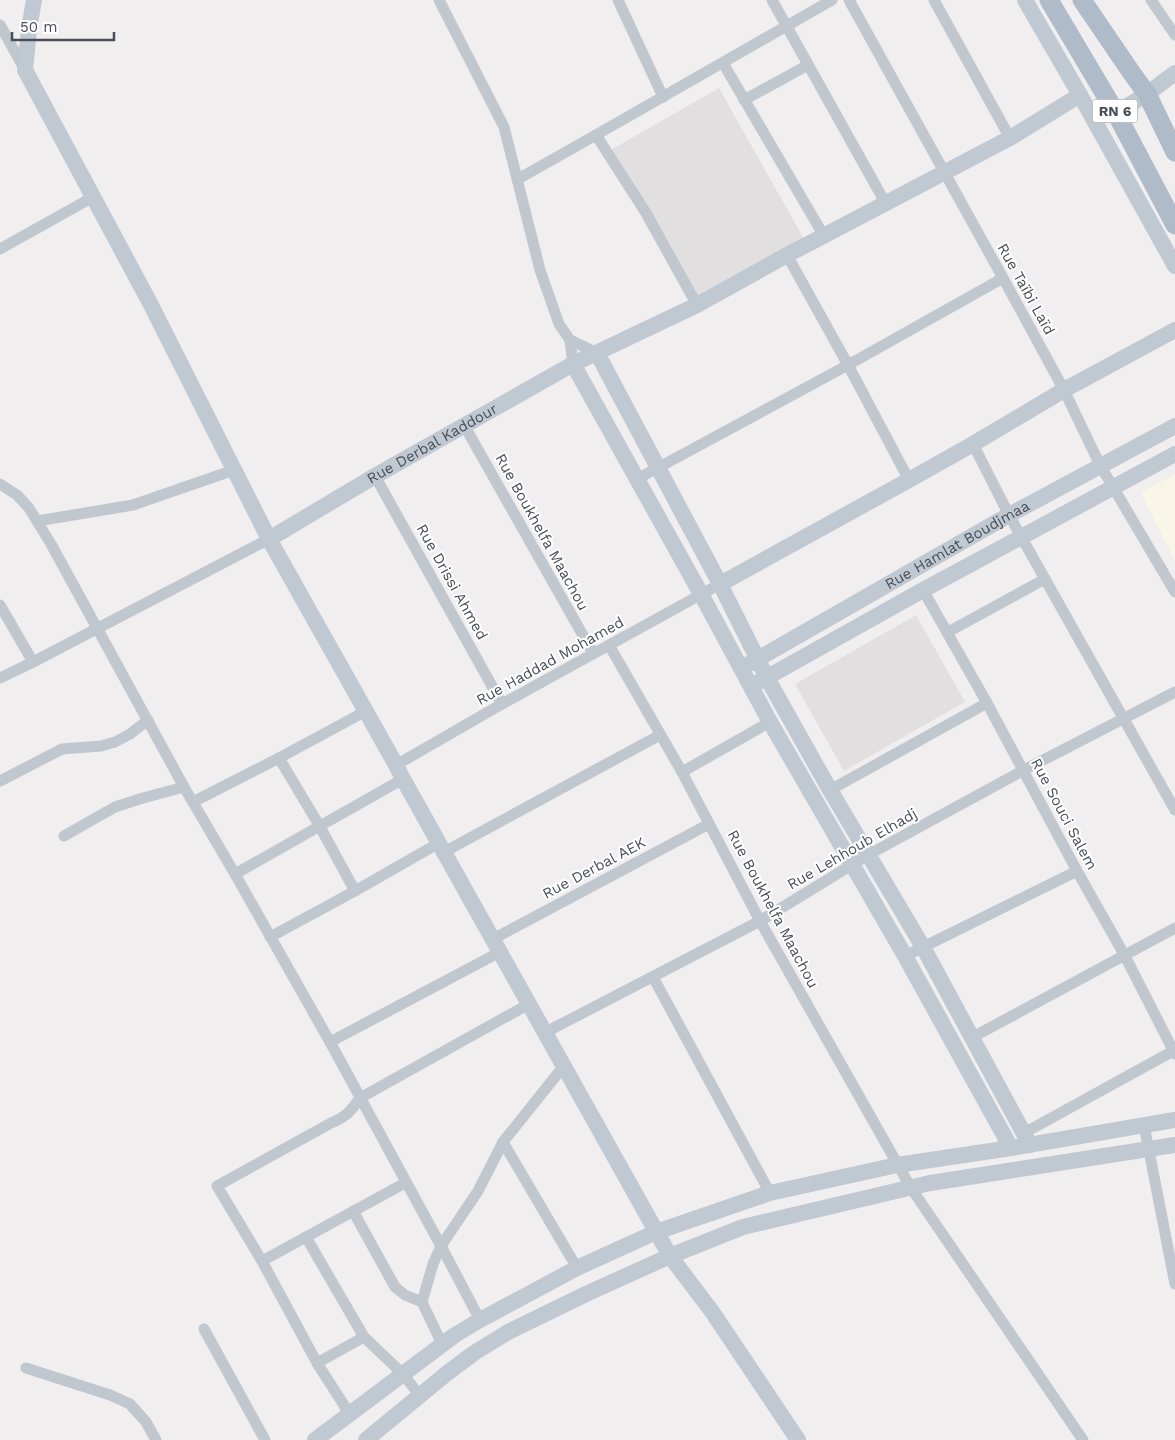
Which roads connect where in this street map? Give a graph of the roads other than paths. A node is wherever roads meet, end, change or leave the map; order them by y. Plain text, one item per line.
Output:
1 (34, 0) edge
2 (439, 0) edge
3 (618, 0) edge
4 (772, 0) edge
5 (832, 0) edge
6 (849, 0) edge
7 (934, 0) edge
8 (1025, 0) edge
9 (1049, 0) edge
10 (1082, 0) edge
11 (1152, 0) edge
12 (0, 25) edge
13 (786, 26) junction
14 (1175, 35) edge
15 (723, 63) junction
16 (808, 66) junction
17 (25, 70) junction
18 (1175, 74) edge
19 (1147, 94) junction
20 (1080, 95) junction
21 (663, 97) junction
22 (744, 100) junction
23 (1116, 114) junction
24 (596, 135) junction
25 (1010, 138) junction
26 (1175, 152) edge
27 (944, 173) junction
28 (518, 179) junction
29 (93, 197) junction
30 (886, 204) junction
31 (1175, 225) edge
32 (824, 236) junction
33 (0, 249) edge
34 (787, 256) junction
35 (1175, 266) edge
36 (1003, 278) junction
37 (697, 305) junction
38 (1175, 330) edge
39 (570, 340) junction
40 (597, 353) junction
41 (573, 364) junction
42 (848, 365) junction
43 (1064, 390) junction
44 (464, 425) junction
45 (1175, 426) edge
46 (973, 444) junction
47 (1175, 454) edge
48 (1100, 465) junction
49 (658, 467) junction
50 (234, 470) junction
51 (375, 476) junction
52 (637, 479) junction
53 (909, 480) junction
54 (0, 484) edge
55 (1112, 487) junction
56 (1009, 515) junction
57 (37, 521) junction
58 (1022, 537) junction
59 (269, 539) junction
60 (1045, 579) junction
61 (720, 584) junction
62 (923, 590) junction
63 (1175, 592) edge
64 (701, 594) junction
65 (0, 605) edge
66 (98, 628) junction
67 (948, 632) junction
68 (609, 645) junction
69 (593, 653) junction
70 (757, 660) junction
71 (33, 662) junction
72 (741, 668) junction
73 (0, 678) edge
74 (767, 678) junction
75 (751, 687) junction
76 (1175, 692) edge
77 (987, 703) junction
78 (502, 704) junction
79 (366, 711) junction
80 (1123, 718) junction
81 (148, 720) junction
82 (770, 722) junction
83 (660, 735) junction
84 (279, 758) junction
85 (1024, 770) junction
86 (399, 772) junction
87 (682, 772) junction
88 (0, 781) edge
89 (184, 787) junction
90 (830, 790) junction
91 (193, 802) junction
92 (1175, 810) edge
93 (710, 824) junction
94 (319, 825) junction
95 (64, 836) dead end
96 (442, 848) junction
97 (868, 855) junction
98 (852, 865) junction
99 (1077, 871) junction
100 (235, 874) junction
101 (355, 891) junction
102 (760, 921) junction
103 (1175, 928) edge
104 (270, 938) junction
105 (497, 946) junction
106 (923, 947) junction
107 (905, 956) junction
108 (1125, 956) junction
109 (653, 978) junction
110 (529, 1004) junction
111 (544, 1034) junction
112 (971, 1038) junction
113 (330, 1042) junction
114 (1174, 1053) edge
115 (563, 1066) junction
116 (360, 1098) junction
117 (1175, 1120) edge
118 (1144, 1125) junction
119 (1027, 1139) junction
120 (503, 1142) junction
121 (1175, 1145) edge
122 (1011, 1148) junction
123 (1149, 1150) junction
124 (897, 1164) junction
125 (405, 1183) junction
126 (911, 1188) junction
127 (770, 1193) junction
128 (353, 1211) junction
129 (656, 1232) junction
130 (306, 1237) junction
131 (441, 1246) junction
132 (1171, 1249) edge
133 (670, 1256) junction
134 (262, 1261) junction
135 (577, 1268) junction
136 (1175, 1284) edge
137 (422, 1302) junction
138 (480, 1320) junction
139 (204, 1329) dead end
140 (364, 1337) junction
141 (442, 1344) junction
142 (317, 1363) junction
143 (26, 1368) dead end
144 (403, 1374) junction
145 (420, 1396) junction
146 (349, 1413) junction
147 (374, 1437) edge
148 (156, 1440) edge
149 (265, 1440) edge
150 (314, 1440) edge
151 (798, 1440) edge
152 (1083, 1440) edge

1 - 17 street
2 - 28 street
3 - 21 street
4 - 13 street
5 - 13 street
6 - 27 street, Rue Taïbi Laïd
7 - 25 street
8 - 20 street
9 - 23 main road, RN 6
10 - 19 main road, RN 6
11 - 14 street
12 - 17 street
13 - 15 street
13 - 16 street
15 - 21 street
15 - 22 street
16 - 22 street
16 - 30 street
17 - 29 street
18 - 19 street
19 - 23 street
19 - 26 main road, RN 6
20 - 25 street, Rue Derbal Kaddour
20 - 35 street
21 - 24 street
22 - 32 street
23 - 31 main road, RN 6
24 - 28 street
24 - 37 street
25 - 27 street, Rue Derbal Kaddour
27 - 30 street, Rue Derbal Kaddour
27 - 36 street, Rue Taïbi Laïd
28 - 39 street
29 - 33 street
29 - 50 street
30 - 32 street, Rue Derbal Kaddour
32 - 34 street, Rue Derbal Kaddour
34 - 37 street, Rue Derbal Kaddour
34 - 42 street
36 - 42 street
36 - 43 street, Rue Taïbi Laïd
37 - 40 street, Rue Derbal Kaddour
38 - 43 street
39 - 40 street
39 - 41 street
40 - 41 street, Rue Derbal Kaddour
40 - 49 street
41 - 44 street, Rue Derbal Kaddour
41 - 52 street
42 - 49 street
42 - 53 street
43 - 46 street
43 - 48 street, Rue Taïbi Laïd
44 - 51 street, Rue Derbal Kaddour
44 - 69 street, Rue Boukhelfa Maachou
45 - 48 street, Rue Hamlat Boudjmaa
46 - 53 street
46 - 56 street
47 - 55 street, Rue Hamlat Boudjmaa
48 - 55 street, Rue Taïbi Laïd
48 - 56 street, Rue Hamlat Boudjmaa
49 - 52 street
49 - 61 street
50 - 57 street
50 - 59 street
51 - 59 street, Rue Derbal Kaddour
51 - 78 street, Rue Drissi Ahmed
52 - 64 street
53 - 61 street
54 - 57 street
55 - 58 street, Rue Hamlat Boudjmaa
55 - 63 street, Rue Taïbi Laïd
56 - 58 street
56 - 70 street, Rue Hamlat Boudjmaa
57 - 66 street
58 - 60 street
58 - 62 street, Rue Hamlat Boudjmaa
59 - 66 street
59 - 79 street
60 - 67 street
60 - 80 street
61 - 64 street, Rue Haddad Mohamed
61 - 70 street
62 - 67 street, Rue Souci Salem
62 - 74 street, Rue Hamlat Boudjmaa
64 - 68 street, Rue Haddad Mohamed
64 - 72 street
65 - 71 street
66 - 71 street
66 - 81 street
67 - 77 street, Rue Souci Salem
68 - 69 street, Rue Haddad Mohamed
68 - 83 street, Rue Boukhelfa Maachou
69 - 78 street, Rue Haddad Mohamed
70 - 72 street, Rue Hamlat Boudjmaa
70 - 74 street
71 - 73 street
72 - 75 street
74 - 75 street, Rue Hamlat Boudjmaa
74 - 90 street
75 - 82 street
76 - 80 street, Rue Lehhoub Elhadj
77 - 85 street, Rue Souci Salem
77 - 90 street
78 - 86 street, Rue Haddad Mohamed
79 - 84 street
79 - 86 street
80 - 85 street, Rue Lehhoub Elhadj
80 - 92 street
81 - 88 street
81 - 89 street
82 - 87 street
82 - 98 street
83 - 87 street, Rue Boukhelfa Maachou
83 - 96 street
84 - 91 street
84 - 94 street
85 - 97 street, Rue Lehhoub Elhadj
85 - 99 street, Rue Souci Salem
86 - 94 street, Rue Haddad Mohamed
86 - 96 street
87 - 93 street, Rue Boukhelfa Maachou
89 - 91 street
89 - 95 street
90 - 97 street
91 - 100 street
93 - 102 street, Rue Boukhelfa Maachou
93 - 105 street, Rue Derbal AEK
94 - 100 street, Rue Haddad Mohamed
94 - 101 street
96 - 101 street
96 - 105 street
97 - 98 street, Rue Lehhoub Elhadj
97 - 106 street
98 - 102 street, Rue Lehhoub Elhadj
98 - 107 street
99 - 106 street
99 - 108 street, Rue Souci Salem
100 - 104 street
101 - 104 street
102 - 109 street, Rue Lehhoub Elhadj
102 - 124 street, Rue Boukhelfa Maachou
103 - 108 street
104 - 113 street
105 - 110 street
105 - 113 street, Rue Derbal AEK
106 - 107 street
106 - 112 street
107 - 122 street
108 - 112 street
108 - 114 street, Rue Souci Salem
109 - 111 street, Rue Lehhoub Elhadj
109 - 127 street
110 - 111 street
110 - 116 street
111 - 115 street
112 - 119 street
113 - 116 street
114 - 119 street
115 - 120 street
115 - 129 street
116 - 125 street
116 - 134 street
117 - 118 street
118 - 119 street
118 - 123 street
119 - 122 street
120 - 131 street
120 - 135 street
121 - 123 street
122 - 124 street
123 - 126 street
123 - 132 street
124 - 126 street, Rue Boukhelfa Maachou
124 - 127 street
125 - 128 street
125 - 131 street
126 - 133 street
126 - 152 street, Rue Boukhelfa Maachou
127 - 129 street
128 - 130 street
128 - 137 street
129 - 133 street
129 - 135 street
130 - 134 street
130 - 140 street
131 - 137 street
131 - 138 street
132 - 136 street
133 - 145 street
133 - 151 street
134 - 142 street
135 - 138 street
137 - 141 street
138 - 141 street
139 - 149 street
140 - 142 street
140 - 144 street
141 - 144 street
142 - 146 street
143 - 148 street
144 - 145 street
144 - 146 street
145 - 147 street
146 - 150 street

